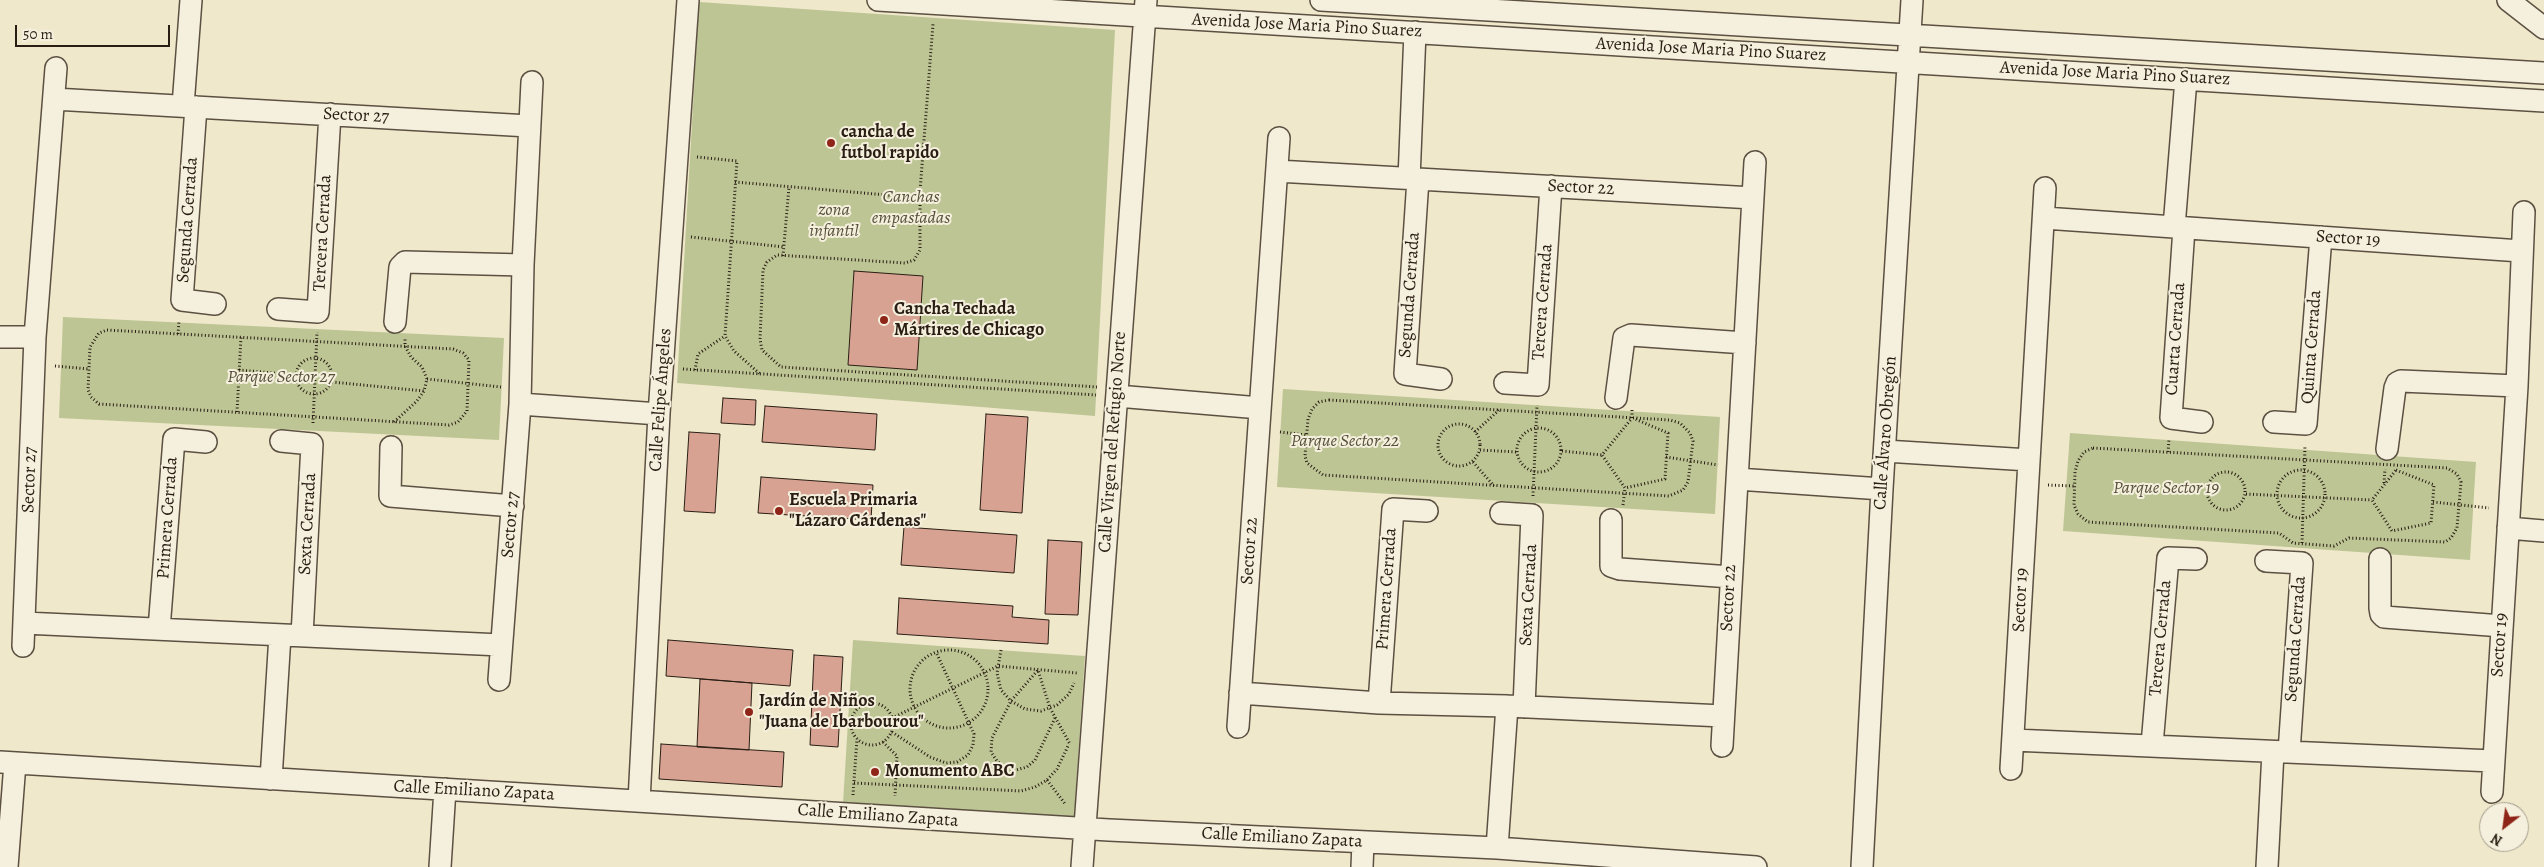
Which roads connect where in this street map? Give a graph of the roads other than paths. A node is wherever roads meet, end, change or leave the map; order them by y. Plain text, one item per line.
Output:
1 (191, 0) edge
2 (688, 0) edge
3 (878, 0) edge
4 (1321, 0) edge
5 (1912, 0) edge
6 (2508, 0) edge
7 (1500, 6) edge
8 (1146, 8) edge
9 (2544, 28) edge
10 (1415, 32) junction
11 (1910, 34) junction
12 (1908, 62) junction
13 (2433, 66) junction
14 (56, 68) dead end
15 (2544, 73) edge
16 (2186, 79) junction
17 (532, 82) dead end
18 (2430, 94) junction
19 (54, 99) junction
20 (2544, 101) edge
21 (190, 106) junction
22 (330, 114) junction
23 (529, 126) junction
24 (1279, 138) dead end
25 (1755, 162) dead end
26 (1277, 171) junction
27 (1414, 179) junction
28 (1551, 186) junction
29 (2045, 188) dead end
30 (1753, 198) junction
31 (2524, 212) dead end
32 (2044, 218) junction
33 (2179, 228) junction
34 (2321, 237) junction
35 (2521, 251) junction
36 (523, 265) junction
37 (215, 304) dead end
38 (278, 309) dead end
39 (395, 322) road end
40 (0, 337) edge
41 (35, 337) junction
42 (1745, 343) junction
43 (1440, 379) dead end
44 (1505, 383) dead end
45 (2517, 386) junction
46 (1117, 392) junction
47 (520, 396) junction
48 (1616, 398) dead end
49 (1260, 408) junction
50 (659, 414) junction
51 (2202, 422) dead end
52 (2274, 422) dead end
53 (281, 441) dead end
54 (206, 442) dead end
55 (392, 447) road end
56 (2387, 449) dead end
57 (1885, 451) junction
58 (2030, 460) junction
59 (1737, 474) junction
60 (1882, 489) junction
61 (513, 506) junction
62 (1427, 511) dead end
63 (1500, 513) dead end
64 (2508, 519) junction
65 (1611, 520) dead end
66 (2544, 531) edge
67 (2380, 559) dead end
68 (2196, 560) dead end
69 (2266, 561) dead end
70 (1731, 577) junction
71 (24, 623) junction
72 (2502, 626) junction
73 (159, 629) junction
74 (280, 635) junction
75 (302, 636) junction
76 (501, 645) junction
77 (23, 646) dead end
78 (499, 680) dead end
79 (1240, 693) junction
80 (1379, 703) junction
81 (1515, 706) junction
82 (1723, 716) junction
83 (1238, 728) dead end
84 (2013, 740) junction
85 (2152, 745) junction
86 (1722, 746) dead end
87 (2281, 752) junction
88 (2493, 761) junction
89 (7, 762) edge
90 (2011, 769) dead end
91 (271, 779) junction
92 (445, 790) junction
93 (2492, 792) dead end
94 (640, 801) junction
95 (1084, 828) junction
96 (1364, 842) junction
97 (1496, 848) junction
98 (7, 867) edge
99 (440, 867) edge
100 (1082, 867) edge
101 (1362, 867) edge
102 (1756, 867) edge
103 (1862, 867) edge
104 (2267, 867) edge

1 - 21 street
2 - 50 street, Calle Felipe Ángeles
3 - 8 street, Avenida Jose Maria Pino Suarez
4 - 7 street, Avenida Jose Maria Pino Suarez
5 - 11 street, Calle Álvaro Obregón
6 - 9 street
7 - 11 street, Avenida Jose Maria Pino Suarez
8 - 10 street, Avenida Jose Maria Pino Suarez
8 - 46 street, Calle Virgen del Refugio Norte
10 - 12 street, Avenida Jose Maria Pino Suarez
10 - 27 street
11 - 12 street, Calle Álvaro Obregón
11 - 13 street, Avenida Jose Maria Pino Suarez
12 - 16 street, Avenida Jose Maria Pino Suarez
12 - 57 street, Calle Álvaro Obregón
13 - 15 street, Avenida Jose Maria Pino Suarez
13 - 18 street
14 - 19 street, Sector 27
16 - 18 street, Avenida Jose Maria Pino Suarez
16 - 33 street
17 - 23 street, Sector 27
18 - 20 street, Avenida Jose Maria Pino Suarez
19 - 21 street, Sector 27
19 - 41 street, Sector 27
21 - 22 street, Sector 27
21 - 37 street, Segunda Cerrada
22 - 23 street, Sector 27
22 - 38 street, Tercera Cerrada
23 - 36 street, Sector 27
24 - 26 street, Sector 22
25 - 30 street, Sector 22
26 - 27 street, Sector 22
26 - 49 street, Sector 22
27 - 28 street, Sector 22
27 - 43 street, Segunda Cerrada
28 - 30 street, Sector 22
28 - 44 street, Tercera Cerrada
29 - 32 street, Sector 19
30 - 42 street, Sector 22
31 - 35 street, Sector 19
32 - 33 street, Sector 19
32 - 58 street, Sector 19
33 - 34 street, Sector 19
33 - 51 street, Cuarta Cerrada
34 - 35 street, Sector 19
34 - 52 street, Quinta Cerrada
35 - 45 street, Sector 19
36 - 39 street
36 - 47 street, Sector 27
40 - 41 street
41 - 71 street, Sector 27
42 - 48 street
42 - 59 street, Sector 22
45 - 56 street
45 - 64 street, Sector 19
46 - 49 street
46 - 95 street, Calle Virgen del Refugio Norte
47 - 50 street
47 - 61 street, Sector 27
49 - 79 street, Sector 22
50 - 94 street, Calle Felipe Ángeles
53 - 75 street, Sexta Cerrada
54 - 73 street, Primera Cerrada
55 - 61 street
57 - 58 street
57 - 60 street, Calle Álvaro Obregón
58 - 84 street, Sector 19
59 - 60 street
59 - 70 street, Sector 22
60 - 103 street, Calle Álvaro Obregón
61 - 76 street, Sector 27
62 - 80 street, Primera Cerrada
63 - 81 street, Sexta Cerrada
64 - 66 street
64 - 72 street, Sector 19
65 - 70 street
67 - 72 street
68 - 85 street, Tercera Cerrada
69 - 87 street, Segunda Cerrada
70 - 82 street, Sector 22
71 - 73 street
71 - 77 street, Sector 27
72 - 88 street, Sector 19
73 - 74 street
74 - 75 street
74 - 91 street
75 - 76 street
76 - 78 street, Sector 27
79 - 80 street
79 - 83 street, Sector 22
80 - 81 street
81 - 82 street
81 - 97 street
82 - 86 street, Sector 22
84 - 85 street
84 - 90 street, Sector 19
85 - 87 street
87 - 88 street
87 - 104 street
88 - 93 street, Sector 19
89 - 91 street, Calle Emiliano Zapata
89 - 98 street
91 - 92 street, Calle Emiliano Zapata
92 - 94 street, Calle Emiliano Zapata
92 - 99 street
94 - 95 street, Calle Emiliano Zapata
95 - 96 street, Calle Emiliano Zapata
95 - 100 street, Calle Virgen del Refugio Norte
96 - 97 street, Calle Emiliano Zapata
96 - 101 street
97 - 102 street, Calle Emiliano Zapata

